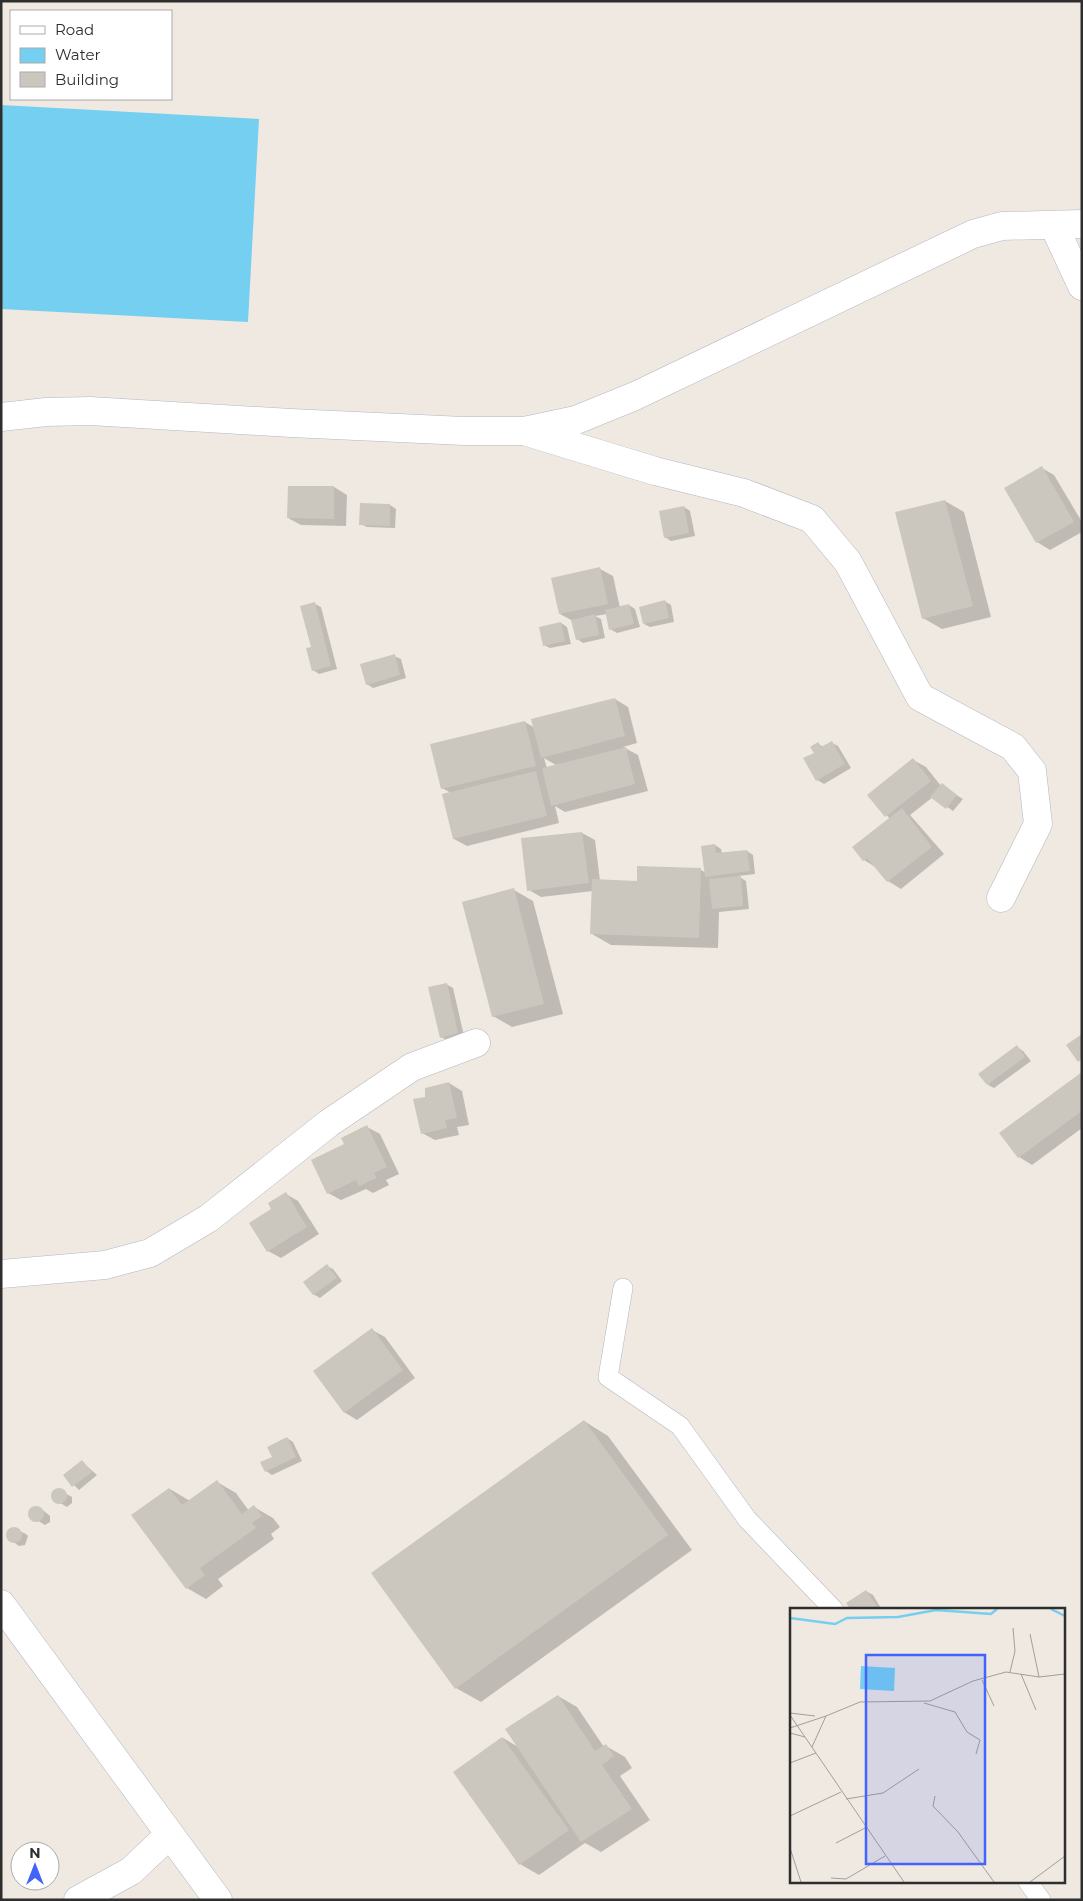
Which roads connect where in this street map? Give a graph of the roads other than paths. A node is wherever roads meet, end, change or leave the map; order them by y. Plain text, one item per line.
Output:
1 (1082, 224) edge
2 (1054, 226) junction
3 (1082, 286) edge
4 (1, 417) edge
5 (524, 431) junction
6 (1001, 898) dead end
7 (476, 1043) dead end
8 (1, 1274) edge
9 (623, 1288) dead end
10 (1, 1604) edge
11 (832, 1608) edge
12 (170, 1835) junction
13 (1029, 1884) edge
14 (78, 1900) edge
15 (218, 1900) edge
16 (1041, 1900) edge

1 - 2 street
2 - 3 street
2 - 5 street
4 - 5 street
5 - 6 street
7 - 8 street
9 - 11 lane
10 - 12 street
12 - 14 street
12 - 15 street
13 - 16 lane

